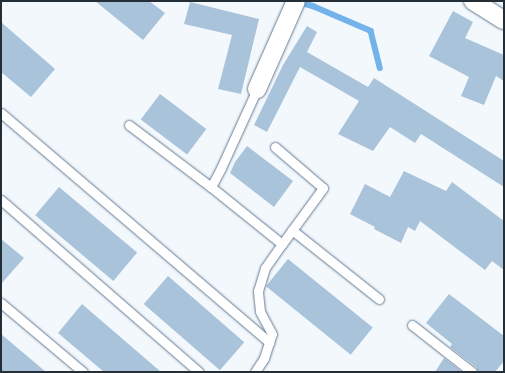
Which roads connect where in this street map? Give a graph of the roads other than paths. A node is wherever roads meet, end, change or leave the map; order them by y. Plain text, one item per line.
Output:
1 (473, 1) edge
2 (293, 9) edge
3 (504, 20) edge
4 (257, 89) joint
5 (1, 113) edge
6 (129, 125) dead end
7 (275, 147) dead end
8 (211, 186) junction
9 (1, 200) edge
10 (292, 230) junction
11 (282, 244) junction
12 (379, 299) dead end
13 (1, 303) edge
14 (412, 325) dead end
15 (269, 342) junction
16 (83, 372) edge
17 (199, 372) edge
18 (255, 372) edge
19 (472, 372) edge

1 - 3 street
2 - 4 street
4 - 8 lane
5 - 15 lane
6 - 8 lane
7 - 10 lane
8 - 11 lane
9 - 17 lane
10 - 11 lane
10 - 12 lane
11 - 15 lane
13 - 16 lane
14 - 19 lane
15 - 18 lane

